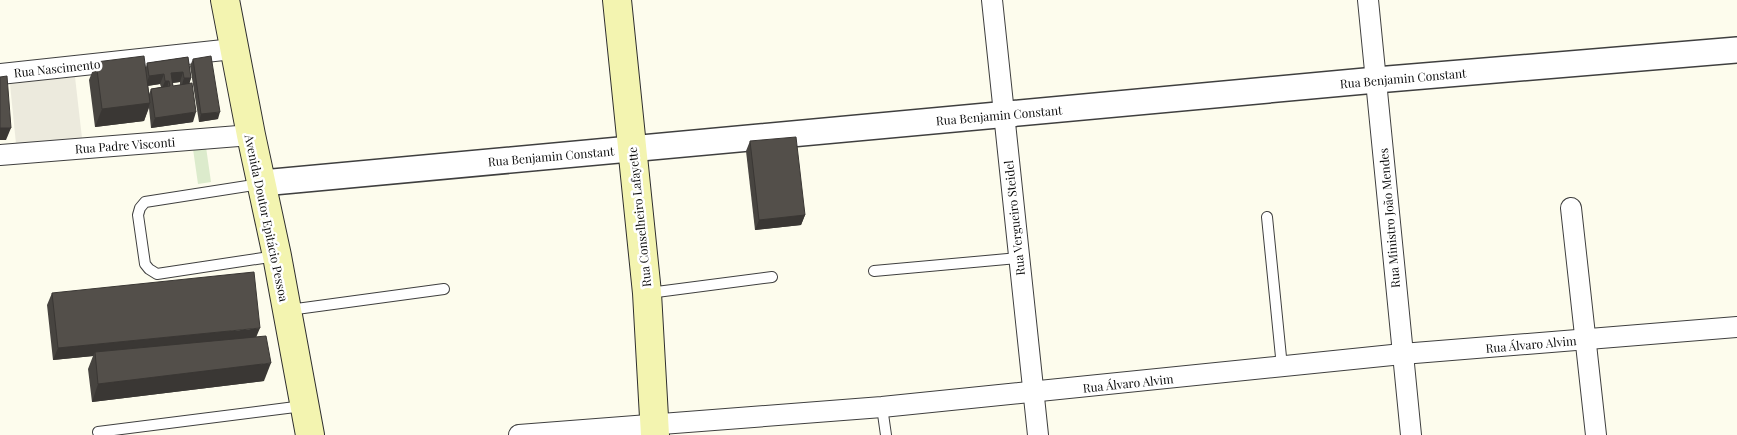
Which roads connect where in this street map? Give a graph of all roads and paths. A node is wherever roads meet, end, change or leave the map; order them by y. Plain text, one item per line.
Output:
1 (225, 0) edge
2 (617, 0) edge
3 (992, 0) edge
4 (1368, 0) edge
5 (233, 49) junction
6 (1737, 50) edge
7 (0, 74) edge
8 (1376, 80) junction
9 (1003, 114) junction
10 (251, 135) junction
11 (632, 149) junction
12 (0, 155) edge
13 (262, 183) junction
14 (1571, 208) dead end
15 (1266, 217) dead end
16 (277, 256) junction
17 (1019, 258) junction
18 (874, 271) dead end
19 (772, 277) dead end
20 (444, 290) dead end
21 (647, 293) junction
22 (286, 310) junction
23 (1737, 327) edge
24 (1586, 339) junction
25 (1402, 354) junction
26 (1282, 367) junction
27 (1034, 393) junction
28 (306, 405) junction
29 (882, 407) junction
30 (655, 430) edge
31 (98, 432) dead end
32 (310, 435) edge
33 (519, 435) edge
34 (886, 435) edge
35 (1038, 435) edge
36 (1411, 435) edge
37 (1596, 435) edge

1 - 5 main road, Avenida Doutor Epitácio Pessoa
2 - 11 main road, Rua Conselheiro Lafayette
3 - 9 street, Rua Vergueiro Steidel
4 - 8 street, Rua Ministro João Mendes
5 - 7 street, Rua Nascimento
5 - 10 main road, Avenida Doutor Epitácio Pessoa
6 - 8 street, Rua Benjamin Constant
8 - 9 street, Rua Benjamin Constant
8 - 25 street, Rua Ministro João Mendes
9 - 11 street, Rua Benjamin Constant
9 - 17 street, Rua Vergueiro Steidel
10 - 12 street, Rua Padre Visconti
10 - 13 main road, Avenida Doutor Epitácio Pessoa
11 - 13 street, Rua Benjamin Constant
11 - 21 main road, Rua Conselheiro Lafayette
13 - 16 main road, Avenida Doutor Epitácio Pessoa
13 - 16 lane
14 - 24 street
15 - 26 lane
16 - 22 main road, Avenida Doutor Epitácio Pessoa
17 - 18 lane
17 - 27 street, Rua Vergueiro Steidel
19 - 21 lane
20 - 22 lane
21 - 30 main road, Rua Conselheiro Lafayette
22 - 28 main road, Avenida Doutor Epitácio Pessoa
23 - 24 street, Rua Álvaro Alvim
24 - 25 street, Rua Álvaro Alvim
24 - 37 street
25 - 26 street, Rua Álvaro Alvim
25 - 36 street, Rua Ministro João Mendes
26 - 27 street, Rua Álvaro Alvim
27 - 29 street, Rua Álvaro Alvim
27 - 35 street, Rua Vergueiro Steidel
28 - 31 lane
28 - 32 main road, Avenida Doutor Epitácio Pessoa
29 - 30 street, Rua Álvaro Alvim
29 - 34 lane
30 - 33 street, Rua Álvaro Alvim

